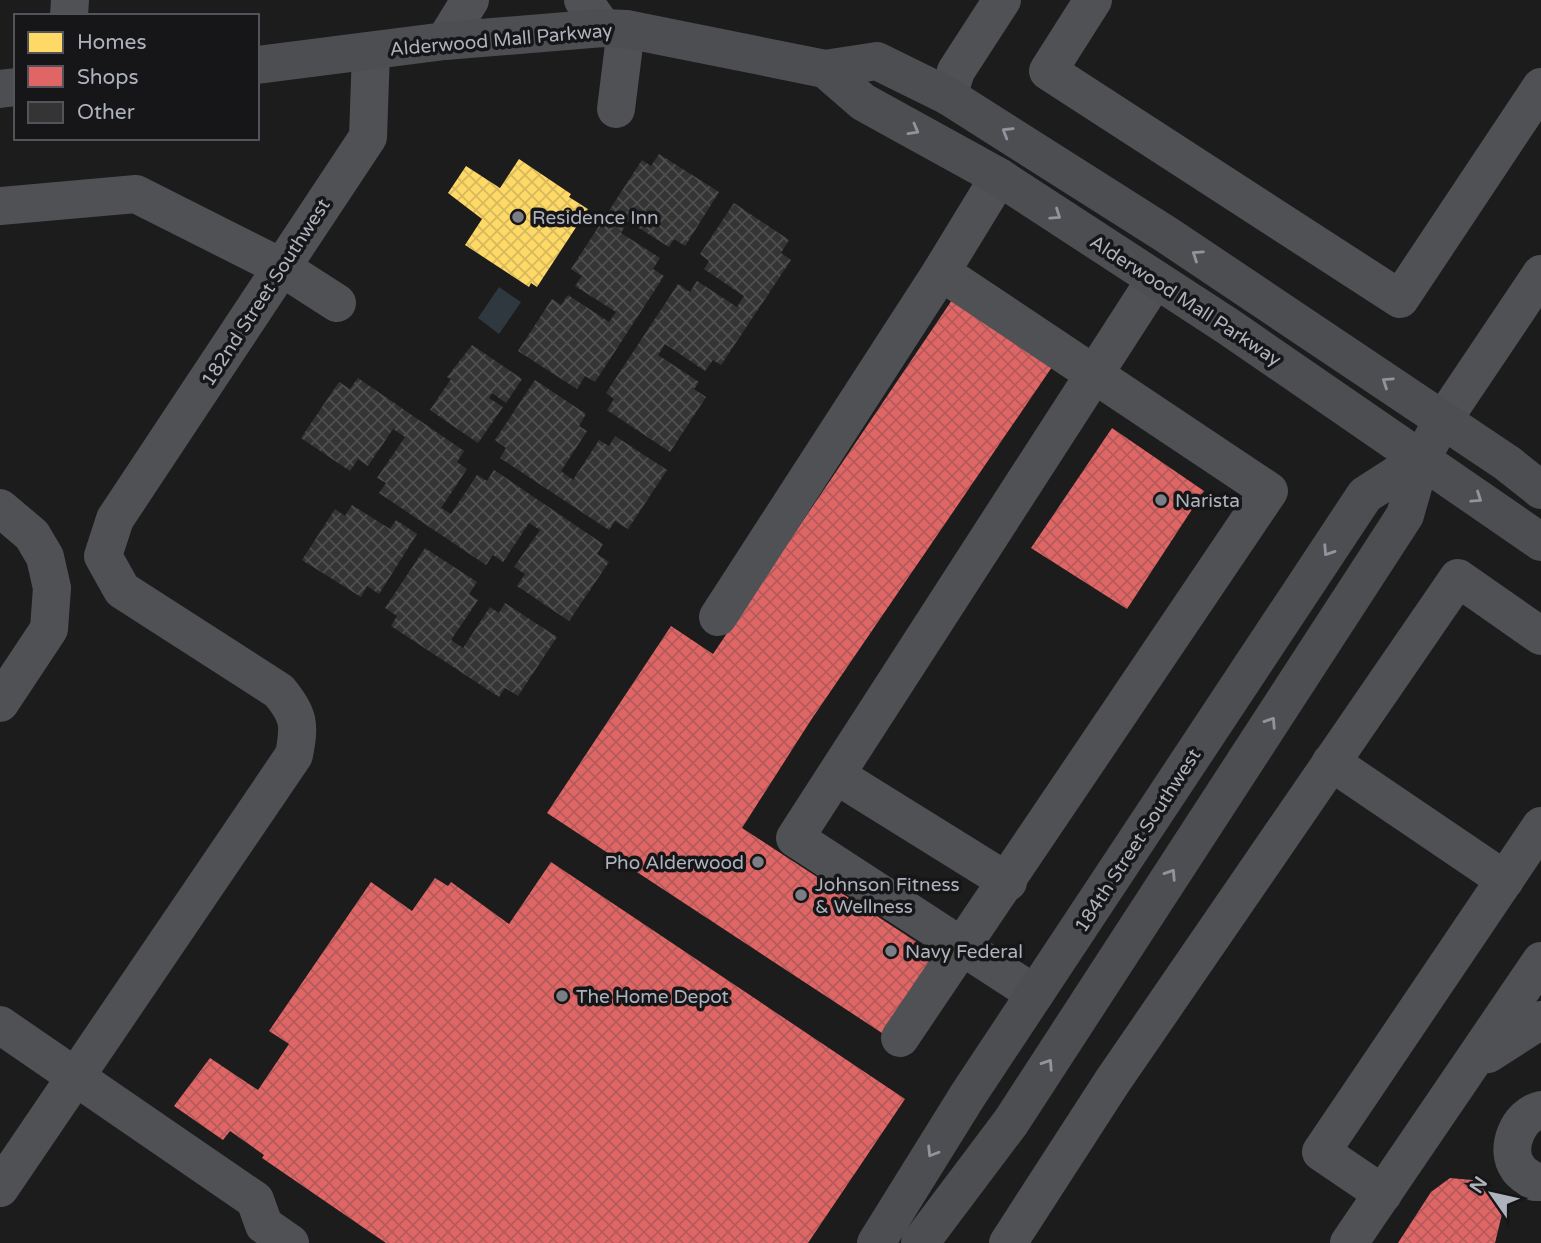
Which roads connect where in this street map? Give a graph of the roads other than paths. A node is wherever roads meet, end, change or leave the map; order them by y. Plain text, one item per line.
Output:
1 (470, 0) edge
2 (1002, 0) edge
3 (1093, 0) edge
4 (604, 19) edge
5 (445, 41) junction
6 (371, 51) junction
7 (259, 65) edge
8 (825, 69) junction
9 (1541, 86) edge
10 (948, 96) junction
11 (616, 109) dead end
12 (999, 177) junction
13 (0, 206) edge
14 (281, 267) junction
15 (941, 272) junction
16 (1541, 274) edge
17 (1154, 280) junction
18 (337, 303) dead end
19 (1097, 374) junction
20 (1443, 420) junction
21 (1421, 459) junction
22 (1541, 490) edge
23 (0, 508) edge
24 (1541, 542) edge
25 (718, 617) dead end
26 (1541, 636) edge
27 (0, 703) edge
28 (1331, 762) junction
29 (835, 775) junction
30 (1541, 826) edge
31 (1505, 880) junction
32 (1008, 882) junction
33 (1134, 930) junction
34 (963, 949) junction
35 (1541, 961) edge
36 (1035, 994) junction
37 (1541, 1020) edge
38 (0, 1025) edge
39 (900, 1038) dead end
40 (1475, 1063) junction
41 (75, 1078) junction
42 (1541, 1110) edge
43 (1011, 1122) junction
44 (1541, 1182) edge
45 (0, 1188) edge
46 (1383, 1194) junction
47 (878, 1240) edge
48 (290, 1243) edge
49 (920, 1243) edge
50 (1008, 1243) edge
51 (1349, 1243) edge

1 - 5 street
2 - 10 street
3 - 9 street
4 - 5 main road, Alderwood Mall Parkway
4 - 8 main road, Alderwood Mall Parkway
4 - 11 street
5 - 6 main road, Alderwood Mall Parkway
6 - 7 main road, Alderwood Mall Parkway
6 - 14 street, 182nd Street Southwest
8 - 10 main road, Alderwood Mall Parkway
8 -> 12 main road, Alderwood Mall Parkway
20 -> 10 main road, Alderwood Mall Parkway
12 - 15 street
12 -> 17 main road, Alderwood Mall Parkway
13 - 14 street
14 - 18 street
14 - 41 street, 182nd Street Southwest
15 - 19 street
15 - 25 street
16 - 20 street, 184th Street Southwest
17 - 19 street
17 - 21 main road, Alderwood Mall Parkway
19 - 29 street
19 - 32 street
20 - 21 main road, 184th Street Southwest
20 - 22 main road, Alderwood Mall Parkway
21 -> 24 main road, Alderwood Mall Parkway
33 -> 21 main road, 184th Street Southwest
21 -> 36 main road, 184th Street Southwest
23 - 27 street
26 - 28 street
28 - 31 street
28 - 50 street
29 - 32 street
29 - 34 street
30 - 31 street
31 - 46 street
32 - 34 street
33 - 36 main road
43 -> 33 main road, 184th Street Southwest
34 - 36 street
34 - 39 street
35 - 40 street
36 - 43 main road
36 -> 47 main road, 184th Street Southwest
37 - 40 street
38 - 41 street
40 - 46 street
41 - 45 street, 182nd Street Southwest
41 - 48 street
42 - 44 street
43 - 49 main road, 184th Street Southwest
46 - 51 street

